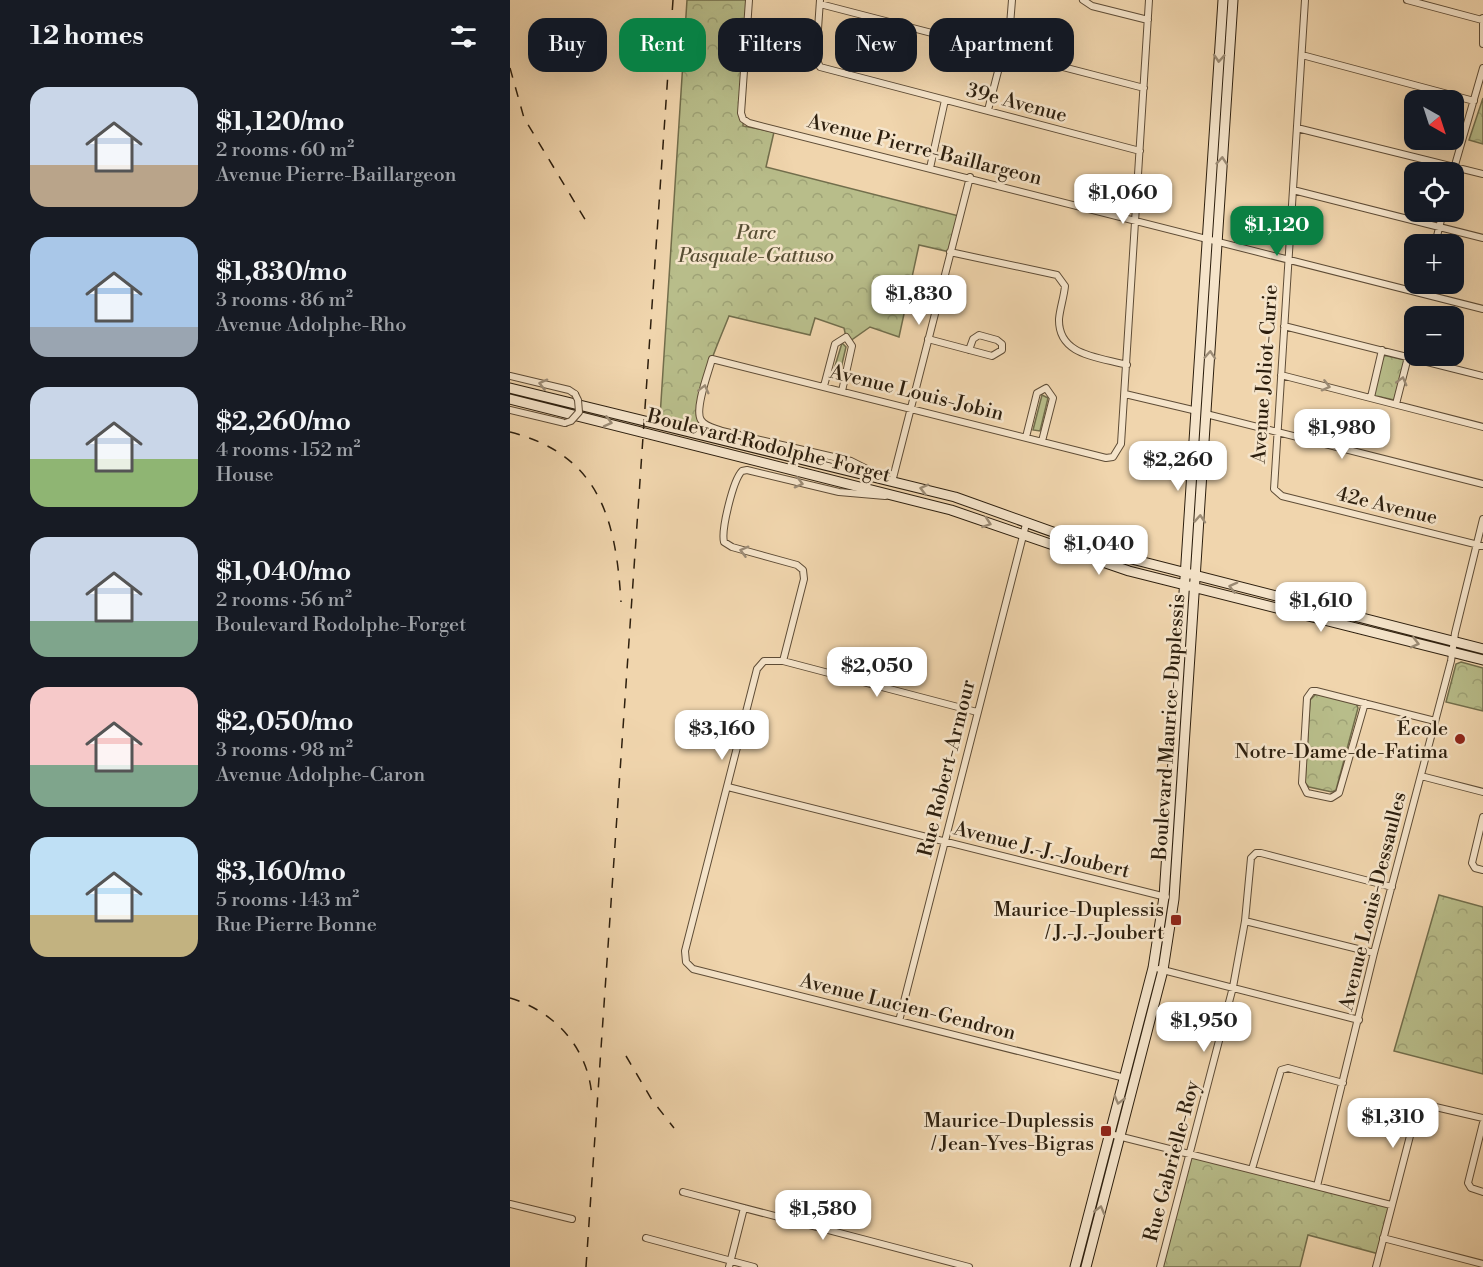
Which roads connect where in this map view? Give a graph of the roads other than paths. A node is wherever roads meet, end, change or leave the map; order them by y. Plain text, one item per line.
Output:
1 (749, 0) edge
2 (1012, 0) edge
3 (1083, 0) edge
4 (1149, 0) edge
5 (1223, 0) edge
6 (1233, 0) edge
7 (1305, 0) edge
8 (1407, 0) edge
9 (820, 2) edge
10 (1010, 18) edge
11 (1483, 19) edge
12 (1148, 20) junction
13 (929, 31) edge
14 (1483, 44) edge
15 (1302, 55) junction
16 (1483, 68) edge
17 (1074, 70) edge
18 (997, 72) edge
19 (1144, 88) junction
20 (945, 100) junction
21 (1474, 101) junction
22 (988, 110) junction
23 (1297, 128) junction
24 (1140, 151) junction
25 (1424, 162) edge
26 (1456, 162) edge
27 (930, 168) junction
28 (1464, 171) edge
29 (1483, 174) edge
30 (970, 177) junction
31 (1293, 190) junction
32 (1136, 219) junction
33 (1440, 222) edge
34 (1439, 226) junction
35 (1437, 234) edge
36 (1483, 238) edge
37 (1212, 239) junction
38 (950, 252) junction
39 (1288, 259) junction
40 (1404, 288) edge
41 (1427, 294) edge
42 (1483, 309) edge
43 (1284, 326) junction
44 (928, 339) junction
45 (969, 350) junction
46 (1382, 350) junction
47 (1404, 356) edge
48 (1127, 364) junction
49 (1406, 366) edge
50 (1444, 366) edge
51 (1281, 375) junction
52 (510, 376) edge
53 (1483, 376) edge
54 (824, 386) junction
55 (510, 388) edge
56 (842, 391) junction
57 (1125, 394) junction
58 (1371, 397) junction
59 (510, 399) edge
60 (1396, 404) junction
61 (911, 409) junction
62 (510, 410) edge
63 (1201, 412) junction
64 (700, 419) joint
65 (1483, 427) edge
66 (1277, 431) junction
67 (1026, 437) junction
68 (1042, 441) junction
69 (890, 481) junction
70 (1483, 484) edge
71 (1282, 496) joint
72 (955, 497) junction
73 (903, 498) junction
74 (951, 510) junction
75 (1483, 519) edge
76 (1026, 524) junction
77 (1023, 536) junction
78 (1480, 545) edge
79 (1186, 573) junction
80 (1196, 577) junction
81 (1185, 585) junction
82 (1196, 588) junction
83 (1453, 642) junction
84 (1483, 649) edge
85 (1452, 652) junction
86 (1483, 660) edge
87 (783, 661) junction
88 (1365, 703) junction
89 (977, 712) junction
90 (1435, 721) junction
91 (1421, 776) junction
92 (728, 787) junction
93 (1483, 792) edge
94 (1483, 817) edge
95 (945, 841) junction
96 (1483, 870) edge
97 (1392, 886) junction
98 (1169, 898) junction
99 (1245, 921) junction
100 (1374, 953) junction
101 (1153, 968) junction
102 (1163, 970) junction
103 (1233, 987) junction
104 (1359, 1020) junction
105 (899, 1021) junction
106 (1125, 1078) junction
107 (1343, 1083) junction
108 (1483, 1120) edge
109 (1115, 1135) junction
110 (1190, 1154) junction
111 (1252, 1169) junction
112 (1317, 1186) junction
113 (683, 1192) dead end
114 (1483, 1192) edge
115 (510, 1204) edge
116 (1391, 1205) junction
117 (744, 1208) junction
118 (572, 1219) dead end
119 (646, 1238) dead end
120 (1383, 1238) junction
121 (730, 1264) edge
122 (1483, 1264) edge
123 (754, 1267) edge
124 (969, 1267) edge
125 (1075, 1267) edge
126 (1086, 1267) edge
127 (1160, 1267) edge
128 (1376, 1267) edge

1 - 27 street, Avenue Pierre-Baillargeon
2 - 10 street
3 - 12 street
4 - 12 street
5 -> 37 street, Boulevard Maurice-Duplessis
37 -> 6 street, Boulevard Maurice-Duplessis
7 - 15 street, Avenue Joliot-Curie
8 - 11 street
9 - 13 street
9 - 20 street, 39e Avenue
11 - 14 street
12 - 19 street
15 - 21 street
15 - 23 street, Avenue Joliot-Curie
16 - 21 street
17 - 19 street
18 - 22 street
19 - 24 street
20 - 22 street, 39e Avenue
20 - 27 street
21 - 26 street
22 - 24 street, 39e Avenue
23 - 25 street
23 - 31 street, Avenue Joliot-Curie
24 - 32 street
27 - 30 street, Avenue Pierre-Baillargeon
28 - 29 street
30 - 32 street, Avenue Pierre-Baillargeon
30 - 38 street
31 - 34 street
31 - 39 street, Avenue Joliot-Curie
32 - 37 street, Avenue Pierre-Baillargeon
32 - 48 street
33 - 34 street
34 - 35 street
34 - 36 street
37 - 39 street, Avenue Pierre-Baillargeon
37 - 63 street, Boulevard Maurice-Duplessis
38 - 44 street
38 - 48 street
39 - 40 street, Avenue Pierre-Baillargeon
39 - 43 street, Avenue Joliot-Curie
41 - 42 street, Avenue Pierre-Baillargeon
43 - 46 street
43 - 51 street, Avenue Joliot-Curie
44 - 45 street
44 - 61 street
45 - 45 street
46 - 47 street
46 - 58 street
48 - 57 street
60 -> 49 street
50 - 53 street
51 -> 58 street
51 - 66 street, Avenue Joliot-Curie
62 -> 52 street, bridge
54 - 56 street, Avenue Louis-Jobin
54 - 56 street
64 -> 54 street, Avenue Louis-Jobin
55 - 69 street, Boulevard Rodolphe-Forget
56 - 61 street, Avenue Louis-Jobin
57 - 63 street
57 - 68 street, Avenue Louis-Jobin
58 - 60 street
59 -> 73 street, Boulevard Rodolphe-Forget
60 - 65 street
61 - 67 street, Avenue Louis-Jobin
61 - 69 street
63 - 66 street
63 - 79 street, Boulevard Maurice-Duplessis
80 -> 63 street, Boulevard Maurice-Duplessis
64 - 69 street, Boulevard Rodolphe-Forget
66 - 70 street
66 - 71 street, Avenue Joliot-Curie
67 - 68 street, Avenue Louis-Jobin
67 - 68 street
72 -> 69 street, Boulevard Rodolphe-Forget
71 - 78 street, 42e Avenue
72 - 74 street
72 - 76 street, Boulevard Rodolphe-Forget
73 - 74 street, Boulevard Rodolphe-Forget
87 -> 73 street
74 -> 77 street, Boulevard Rodolphe-Forget
75 - 78 street, Avenue Louis-Dessaulles
76 - 77 street, Rue Robert-Armour
76 - 79 street, Boulevard Rodolphe-Forget
77 - 81 street, Boulevard Rodolphe-Forget
77 - 89 street, Rue Robert-Armour
78 - 83 street, Avenue Louis-Dessaulles
79 - 80 street, Boulevard Rodolphe-Forget
79 - 81 street, Boulevard Maurice-Duplessis
80 - 82 street, Boulevard Maurice-Duplessis
83 -> 80 street, Boulevard Rodolphe-Forget
81 - 82 street, Boulevard Rodolphe-Forget
81 - 98 street, Boulevard Maurice-Duplessis
82 -> 85 street, Boulevard Rodolphe-Forget
82 - 98 street, Boulevard Maurice-Duplessis
83 - 84 street, Boulevard Rodolphe-Forget
83 - 85 street, Avenue Louis-Dessaulles
85 - 86 street, Boulevard Rodolphe-Forget
85 - 90 street, Avenue Louis-Dessaulles
87 - 89 street
87 - 92 street
88 - 88 street
88 - 90 street
89 - 95 street, Rue Robert-Armour
90 - 91 street, Avenue Louis-Dessaulles
91 - 93 street
91 - 97 street, Avenue Louis-Dessaulles
92 - 95 street, Avenue J.-J.-Joubert
92 - 105 street, Avenue Lucien-Gendron
94 - 96 street
95 - 98 street, Avenue J.-J.-Joubert
95 - 105 street, Rue Robert-Armour
97 - 99 street, Rue Gabrielle-Roy
97 - 100 street, Avenue Louis-Dessaulles
98 - 101 street, Boulevard Maurice-Duplessis
98 - 102 street, Boulevard Maurice-Duplessis
99 - 100 street
99 - 103 street, Rue Gabrielle-Roy
100 - 104 street, Avenue Louis-Dessaulles
101 - 102 street
101 - 106 street, Boulevard Maurice-Duplessis
102 - 103 street
102 - 109 street, Boulevard Maurice-Duplessis
103 - 104 street
103 - 110 street, Rue Gabrielle-Roy
104 - 107 street, Avenue Louis-Dessaulles
105 - 106 street, Avenue Lucien-Gendron
106 -> 109 street, Boulevard Maurice-Duplessis
107 - 111 street
107 - 112 street, Avenue Louis-Dessaulles
108 - 114 street
108 - 116 street
109 - 110 street
109 - 125 street, Boulevard Maurice-Duplessis
126 -> 109 street, Boulevard Maurice-Duplessis
110 - 111 street
110 - 127 street, Rue Gabrielle-Roy
111 - 112 street
112 - 116 street
113 - 117 street
115 - 118 street
116 - 120 street
117 - 121 street
117 - 124 street
119 - 121 street
120 - 122 street
120 - 128 street
121 - 123 street

